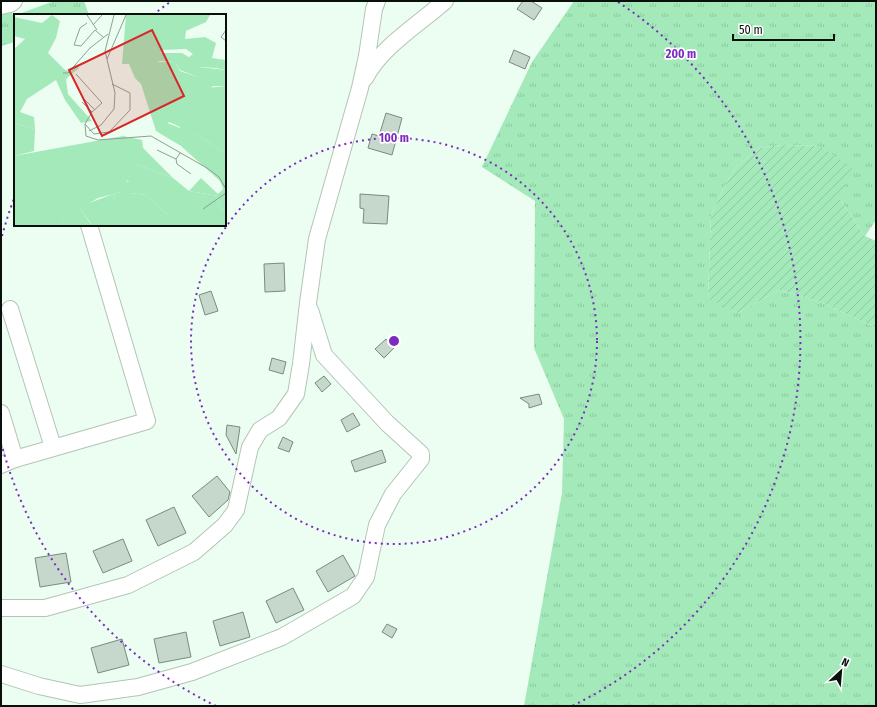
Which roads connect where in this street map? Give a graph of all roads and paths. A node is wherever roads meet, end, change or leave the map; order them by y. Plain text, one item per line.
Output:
1 (14, 1) edge
2 (377, 1) edge
3 (445, 1) edge
4 (1, 6) edge
5 (360, 88) junction
6 (89, 226) edge
7 (308, 303) junction
8 (10, 309) dead end
9 (1, 413) edge
10 (53, 447) junction
11 (8, 462) edge
12 (1, 608) edge
13 (1, 674) edge

1 - 4 street
2 - 5 street
3 - 5 street
5 - 7 street
6 - 10 street
7 - 12 street
7 - 13 street
8 - 10 street
9 - 11 street
10 - 11 street

